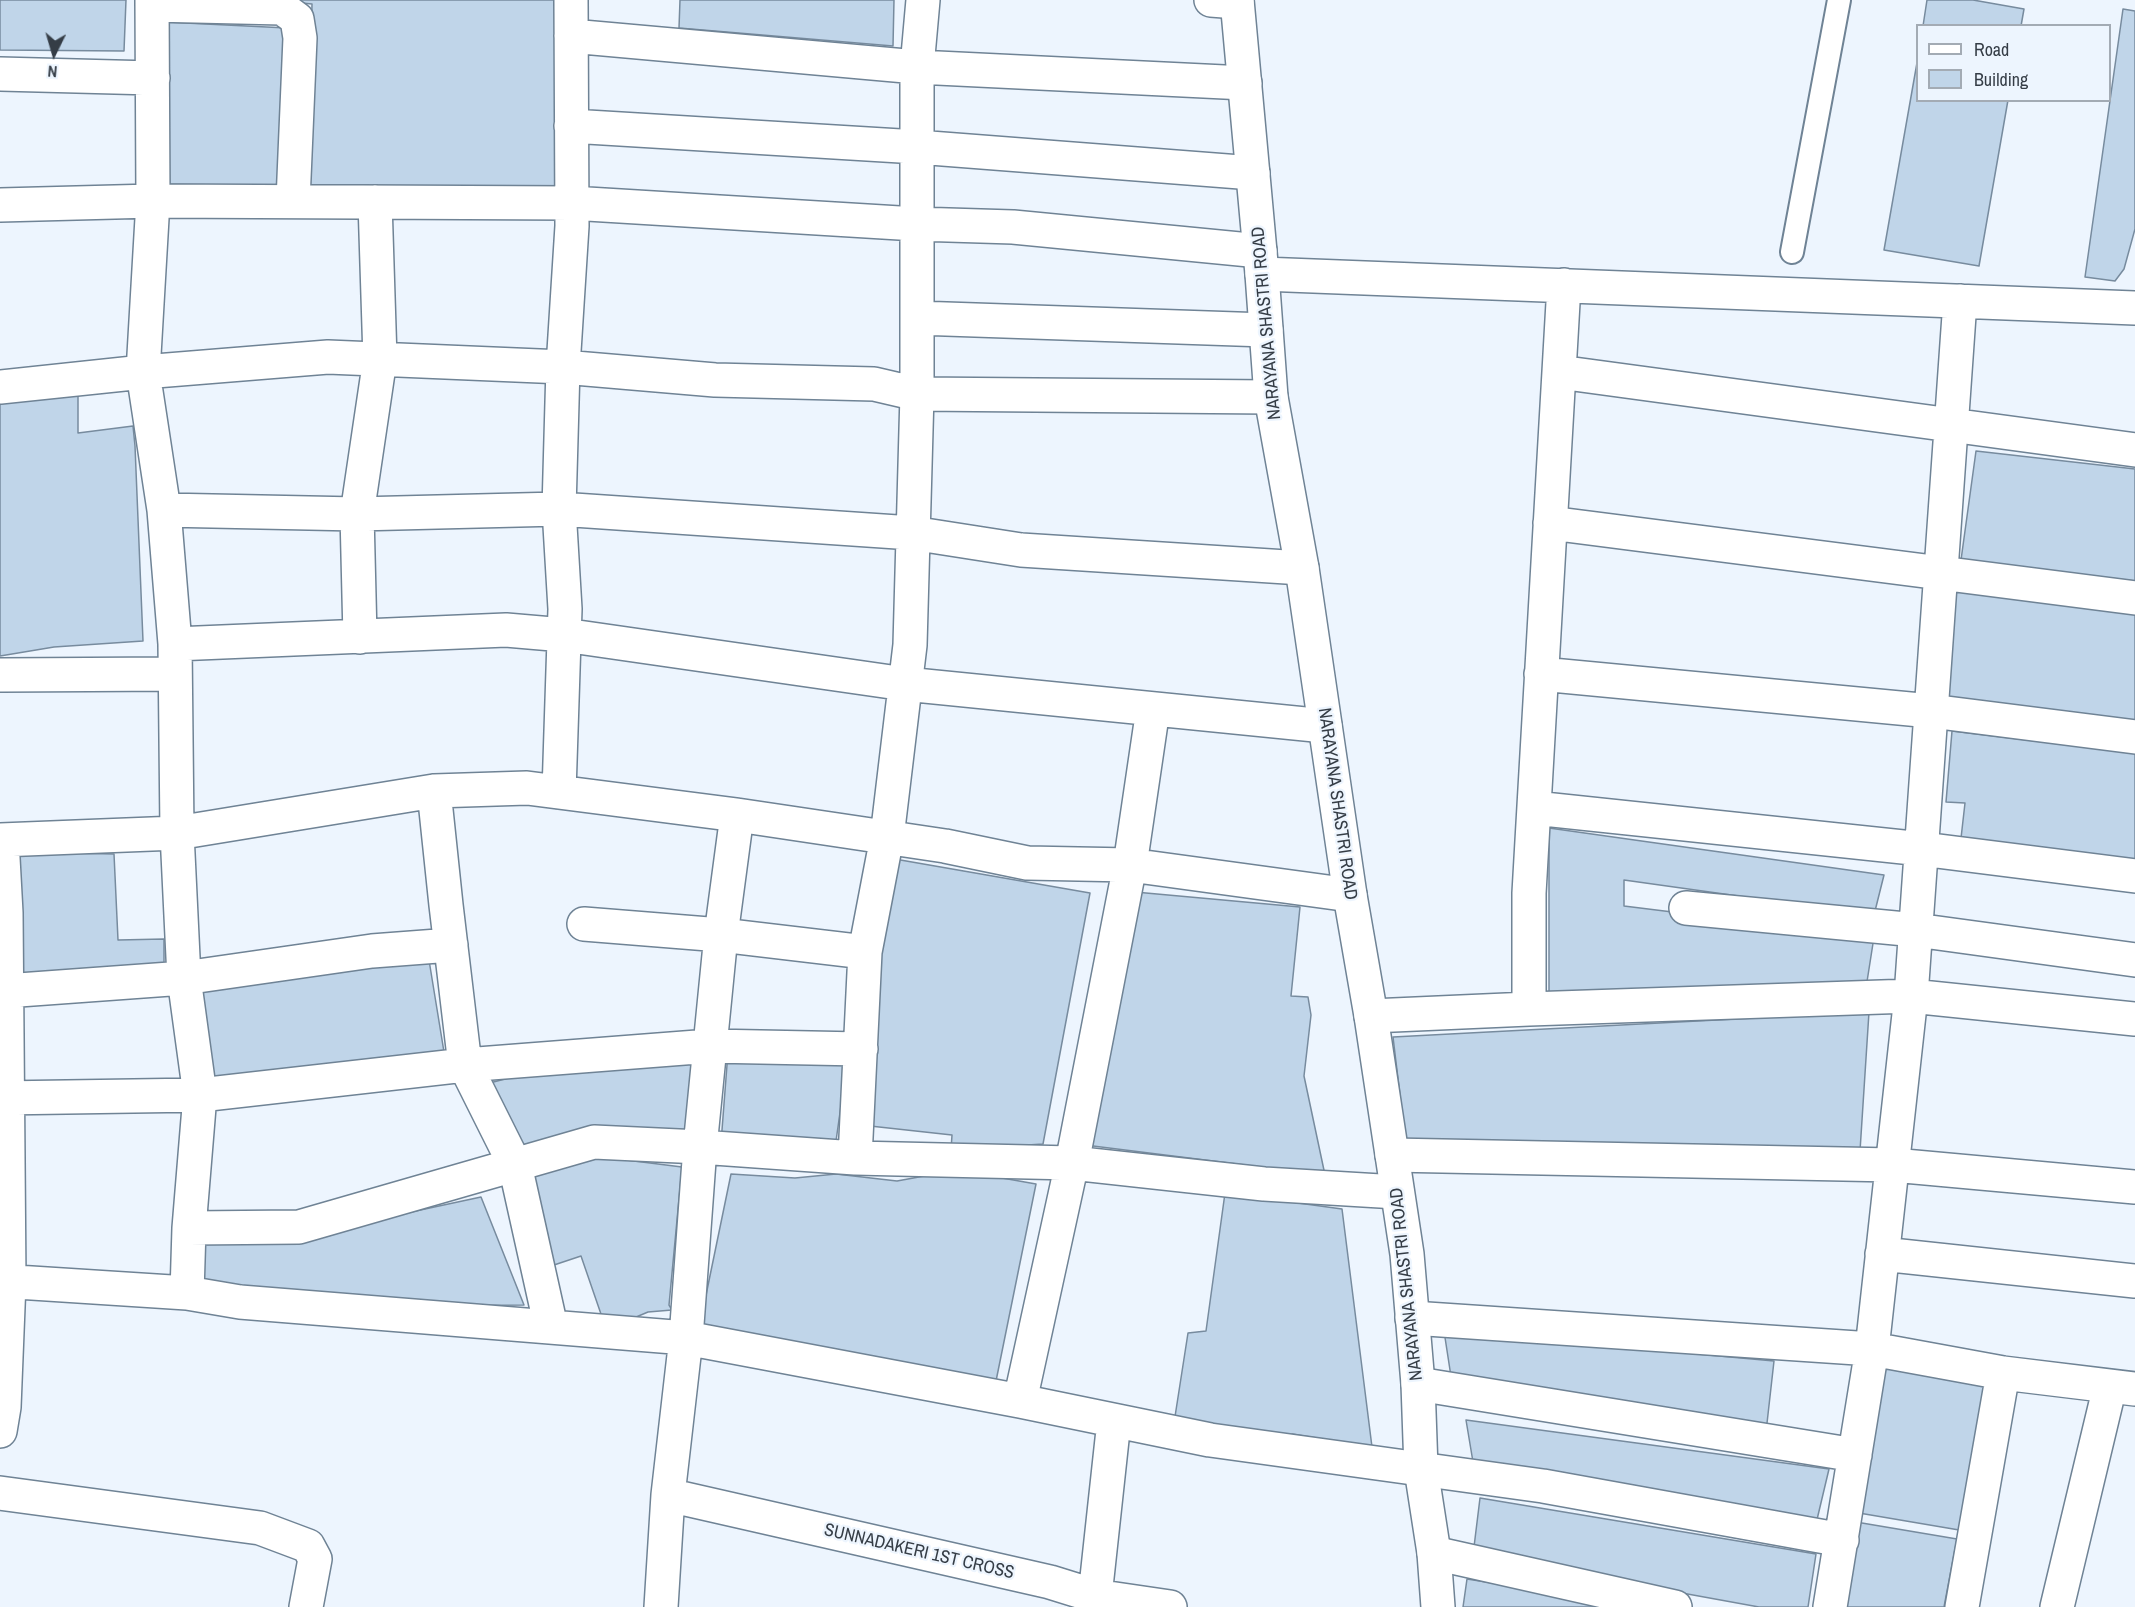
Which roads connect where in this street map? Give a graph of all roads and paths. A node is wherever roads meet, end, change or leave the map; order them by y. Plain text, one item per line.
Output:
1 (571, 0) edge
2 (923, 0) edge
3 (1839, 0) edge
4 (1229, 1) edge
5 (152, 2) edge
6 (571, 36) junction
7 (917, 67) junction
8 (0, 74) edge
9 (153, 78) junction
10 (1245, 83) junction
11 (571, 126) junction
12 (917, 147) junction
13 (1253, 173) junction
14 (153, 201) junction
15 (293, 201) junction
16 (375, 202) junction
17 (571, 203) junction
18 (0, 205) edge
19 (916, 224) junction
20 (1792, 252) dead end
21 (1261, 262) junction
22 (1564, 285) junction
23 (1960, 301) junction
24 (2135, 308) edge
25 (917, 318) junction
26 (1266, 330) junction
27 (380, 359) junction
28 (563, 367) junction
29 (143, 372) junction
30 (1559, 372) junction
31 (0, 387) edge
32 (917, 394) junction
33 (1271, 397) junction
34 (1952, 426) junction
35 (2135, 450) edge
36 (559, 509) junction
37 (164, 510) junction
38 (357, 514) junction
39 (1550, 523) junction
40 (912, 533) junction
41 (1302, 568) junction
42 (1942, 574) junction
43 (2135, 598) edge
44 (564, 635) junction
45 (360, 636) junction
46 (175, 659) junction
47 (1541, 674) junction
48 (2, 675) dead end
49 (905, 684) junction
50 (1153, 709) junction
51 (1931, 711) junction
52 (1325, 726) junction
53 (2135, 737) edge
54 (434, 791) junction
55 (559, 792) junction
56 (1534, 808) junction
57 (736, 815) junction
58 (177, 833) junction
59 (887, 837) junction
60 (1, 840) edge
61 (1922, 849) junction
62 (1130, 865) junction
63 (2135, 876) edge
64 (1350, 895) junction
65 (1686, 908) dead end
66 (584, 924) dead end
67 (1916, 930) junction
68 (721, 935) junction
69 (451, 945) junction
70 (865, 952) junction
71 (2135, 960) edge
72 (184, 978) junction
73 (5, 992) junction
74 (1911, 996) junction
75 (1529, 1009) junction
76 (1371, 1016) junction
77 (2135, 1019) edge
78 (710, 1046) junction
79 (861, 1049) junction
80 (465, 1065) junction
81 (200, 1095) junction
82 (4, 1098) edge
83 (700, 1147) junction
84 (1392, 1155) junction
85 (855, 1158) junction
86 (1072, 1163) junction
87 (516, 1165) junction
88 (1893, 1165) junction
89 (2135, 1187) edge
90 (1397, 1192) junction
91 (189, 1228) junction
92 (1882, 1254) junction
93 (2135, 1281) edge
94 (5, 1282) edge
95 (187, 1293) junction
96 (1412, 1318) junction
97 (551, 1327) junction
98 (686, 1338) junction
99 (1872, 1349) junction
100 (2003, 1372) junction
101 (1418, 1384) junction
102 (2122, 1387) edge
103 (1020, 1401) junction
104 (1114, 1421) junction
105 (0, 1431) edge
106 (1855, 1455) junction
107 (1421, 1469) junction
108 (0, 1493) edge
109 (668, 1495) junction
110 (1842, 1540) junction
111 (1434, 1553) junction
112 (1095, 1596) junction
113 (306, 1607) edge
114 (661, 1607) edge
115 (1170, 1607) edge
116 (1438, 1607) edge
117 (1675, 1607) edge
118 (1830, 1607) edge
119 (1962, 1607) edge
120 (2057, 1607) edge

1 - 6 street
2 - 7 street
3 - 20 lane
4 - 10 street, NARAYANA SHASTRI ROAD
5 - 9 street
5 - 15 street
6 - 7 street
6 - 11 street
7 - 10 street
7 - 12 street
8 - 9 street
9 - 14 street
10 - 13 street, NARAYANA SHASTRI ROAD
11 - 12 street
11 - 17 street
12 - 13 street
12 - 19 street
13 - 21 street, NARAYANA SHASTRI ROAD
14 - 15 street
14 - 18 street
14 - 29 street
15 - 16 street
16 - 17 street
16 - 27 street
17 - 19 street
17 - 28 street
19 - 21 street
19 - 25 street
21 - 22 street
21 - 26 street, NARAYANA SHASTRI ROAD
22 - 23 street
22 - 30 street
23 - 24 street
23 - 34 street
25 - 26 street
25 - 32 street
26 - 33 street, NARAYANA SHASTRI ROAD
27 - 28 street
27 - 29 street
27 - 38 street
28 - 32 street
28 - 36 street
29 - 31 street
29 - 37 street
30 - 34 street
30 - 39 street
32 - 33 street
32 - 40 street
33 - 41 street, NARAYANA SHASTRI ROAD
34 - 35 street
34 - 42 street
36 - 38 street
36 - 40 street
36 - 44 street
37 - 38 street
37 - 46 street
38 - 45 street
39 - 42 street
39 - 47 street
40 - 41 street
40 - 49 street
41 - 52 street, NARAYANA SHASTRI ROAD
42 - 43 street
42 - 51 street
44 - 45 street
44 - 49 street
44 - 55 street
45 - 46 street
46 - 48 street
46 - 58 street
47 - 51 street
47 - 56 street
49 - 50 street
49 - 59 street
50 - 52 street
50 - 62 street
51 - 53 street
51 - 61 street
52 - 64 street, NARAYANA SHASTRI ROAD
54 - 55 street
54 - 58 street
54 - 69 street
55 - 57 street
56 - 61 street
56 - 75 street
57 - 59 street
57 - 68 street
58 - 60 street
58 - 72 street
59 - 62 street
59 - 70 street
60 - 73 street
61 - 63 street
61 - 67 street
62 - 64 street
62 - 86 street
64 - 76 street, NARAYANA SHASTRI ROAD
65 - 67 street
66 - 68 street
67 - 71 street
67 - 74 street
68 - 70 street
68 - 78 street
69 - 72 street
69 - 80 street
70 - 79 street
72 - 73 street
72 - 81 street
73 - 82 street
74 - 75 street
74 - 77 street
74 - 88 street
75 - 76 street
76 - 84 street, NARAYANA SHASTRI ROAD
78 - 79 street
78 - 80 street
78 - 83 street
79 - 85 street
80 - 81 street
80 - 87 street
81 - 82 street
81 - 91 street
82 - 94 street
83 - 85 street
83 - 87 street
83 - 98 street
84 - 88 street
84 - 90 street, NARAYANA SHASTRI ROAD
85 - 86 street
86 - 90 street
86 - 103 street
87 - 91 street
87 - 97 street
88 - 89 street
88 - 92 street
90 - 96 street, NARAYANA SHASTRI ROAD
91 - 95 street
92 - 93 street
92 - 99 street
94 - 95 street
94 - 105 street
95 - 97 street
96 - 99 street
96 - 101 street, NARAYANA SHASTRI ROAD
97 - 98 street
98 - 103 street
98 - 109 street
99 - 100 street
99 - 106 street
100 - 102 street
100 - 119 street
101 - 106 street
101 - 107 street, NARAYANA SHASTRI ROAD
102 - 120 street
103 - 104 street
104 - 107 street
104 - 112 street
106 - 110 street
107 - 110 street
107 - 111 street, NARAYANA SHASTRI ROAD
108 - 113 street
109 - 112 street, SUNNADAKERI 1ST CROSS
109 - 114 street
110 - 118 street
111 - 116 street, NARAYANA SHASTRI ROAD
111 - 117 street
112 - 115 street, SUNNADAKERI 1ST CROSS

